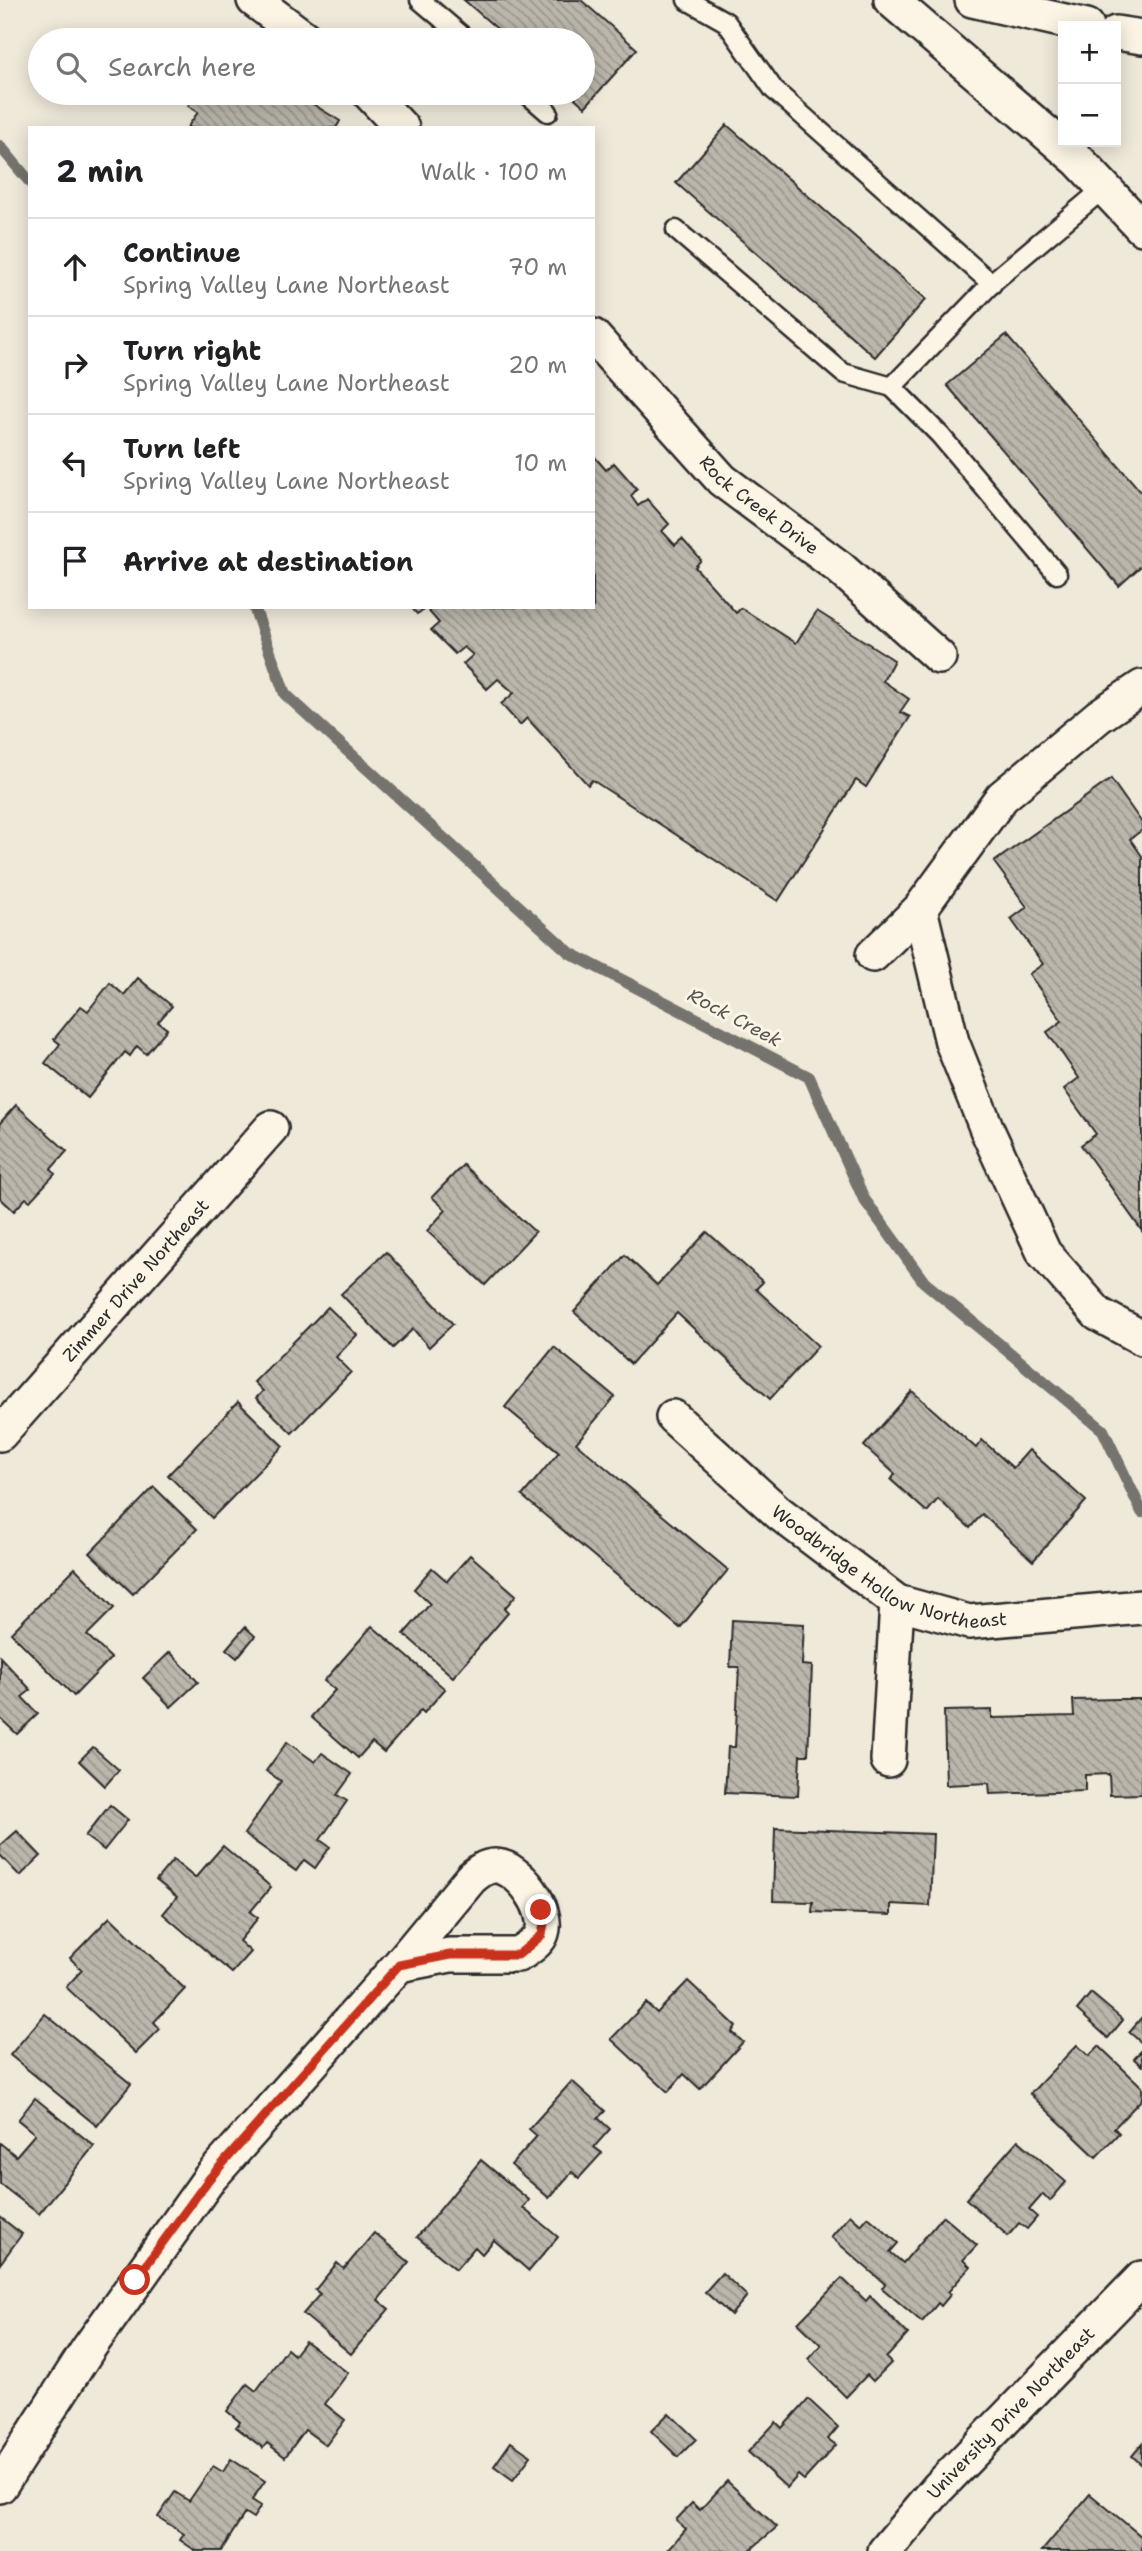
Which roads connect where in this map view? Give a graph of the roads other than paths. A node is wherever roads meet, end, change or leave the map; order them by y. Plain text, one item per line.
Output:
1 (254, 0) edge
2 (421, 0) edge
3 (687, 0) edge
4 (891, 0) edge
5 (972, 0) edge
6 (1065, 21) edge
7 (291, 28) edge
8 (453, 28) edge
9 (1121, 34) edge
10 (1142, 37) edge
11 (380, 105) edge
12 (540, 105) edge
13 (548, 112) dead end
14 (399, 126) edge
15 (1104, 188) junction
16 (1142, 229) edge
17 (676, 230) dead end
18 (992, 284) junction
19 (595, 338) edge
20 (892, 387) junction
21 (1057, 574) dead end
22 (939, 657) dead end
23 (1142, 687) edge
24 (920, 909) junction
25 (873, 955) dead end
26 (271, 1128) dead end
27 (1142, 1338) edge
28 (673, 1417) dead end
29 (0, 1434) edge
30 (897, 1602) junction
31 (1142, 1607) edge
32 (888, 1760) dead end
33 (399, 1965) dead end
34 (1142, 2278) edge
35 (0, 2486) edge
36 (885, 2551) edge

1 - 7 street
2 - 8 lane
3 - 18 lane
4 - 15 street
5 - 6 street
9 - 10 street
11 - 14 street
12 - 13 lane
15 - 16 street
15 - 18 lane
17 - 20 lane
18 - 20 lane
19 - 22 street, Rock Creek Drive
20 - 21 lane
23 - 24 street
24 - 25 street
24 - 27 street
26 - 29 street, Zimmer Drive Northeast
28 - 30 street, Woodbridge Hollow Northeast
30 - 31 street, Woodbridge Hollow Northeast
30 - 32 street
33 - 35 street
34 - 36 street, University Drive Northeast

